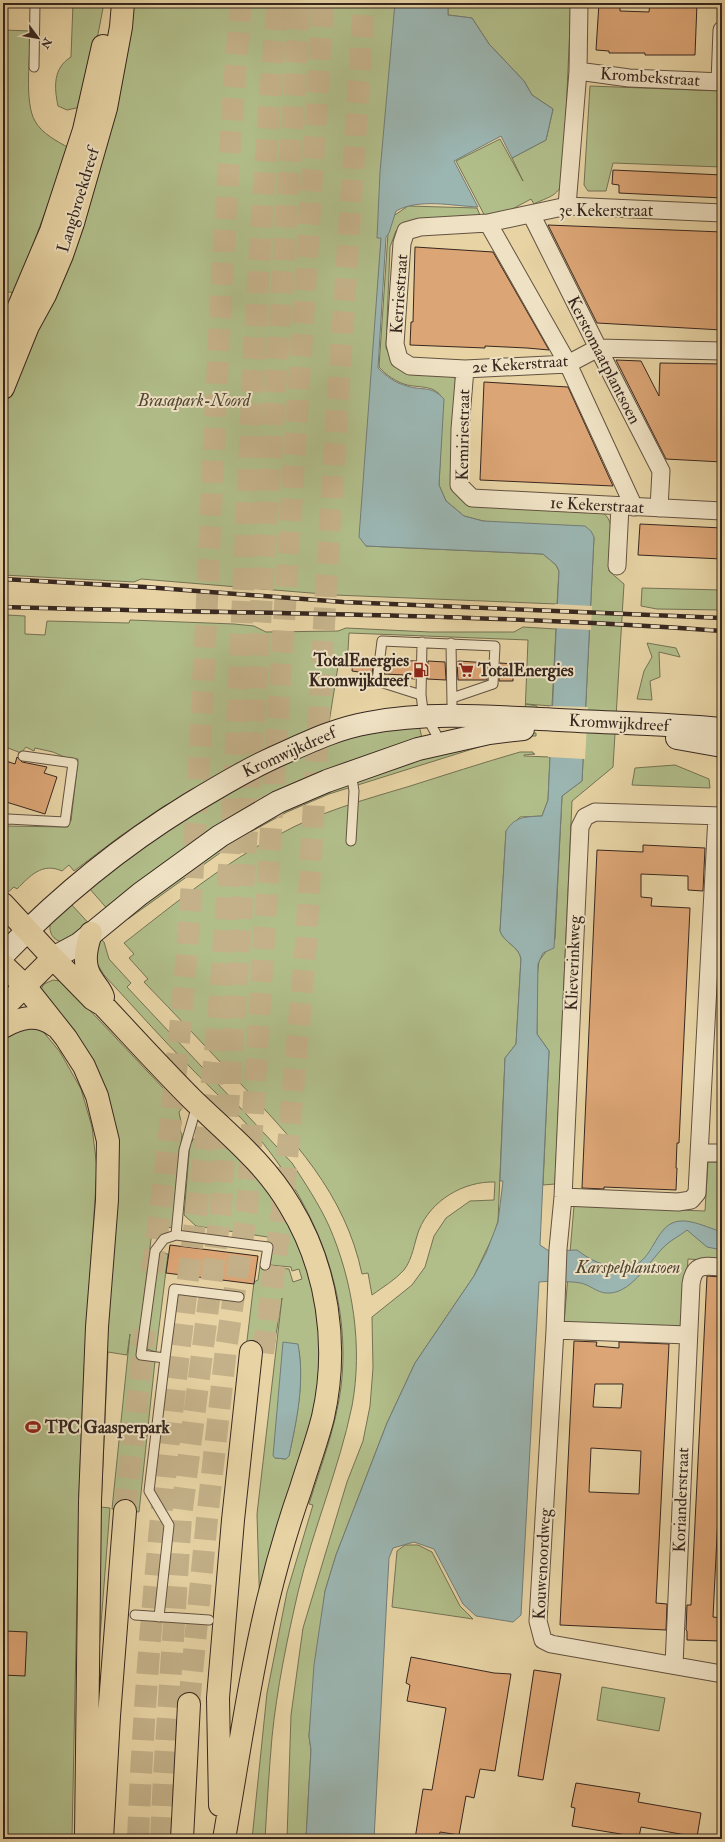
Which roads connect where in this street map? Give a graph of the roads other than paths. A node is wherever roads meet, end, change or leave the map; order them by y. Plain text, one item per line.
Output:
1 (35, 3) edge
2 (111, 3) edge
3 (123, 3) edge
4 (579, 3) edge
5 (722, 30) edge
6 (34, 67) dead end
7 (578, 70) junction
8 (721, 82) edge
9 (91, 133) junction
10 (567, 206) junction
11 (722, 213) edge
12 (531, 214) junction
13 (488, 223) junction
14 (420, 227) joint
15 (14, 321) edge
16 (3, 344) edge
17 (598, 348) junction
18 (722, 351) edge
19 (568, 364) junction
20 (410, 366) joint
21 (465, 369) junction
22 (3, 388) edge
23 (472, 498) joint
24 (627, 506) junction
25 (659, 508) junction
26 (722, 511) edge
27 (617, 566) dead end
28 (422, 642) junction
29 (451, 644) junction
30 (421, 695) junction
31 (425, 716) junction
32 (447, 722) junction
33 (536, 724) junction
34 (641, 729) junction
35 (722, 729) edge
36 (722, 746) edge
37 (23, 756) dead end
38 (350, 772) junction
39 (719, 816) edge
40 (3, 821) edge
41 (351, 841) dead end
42 (3, 904) edge
43 (27, 930) junction
44 (91, 933) junction
45 (3, 955) edge
46 (53, 958) junction
47 (3, 965) edge
48 (24, 985) junction
49 (103, 1005) junction
50 (3, 1008) edge
51 (55, 1026) junction
52 (3, 1027) edge
53 (197, 1104) junction
54 (701, 1153) junction
55 (722, 1154) edge
56 (563, 1197) junction
57 (176, 1235) junction
58 (265, 1265) dead end
59 (722, 1267) edge
60 (239, 1297) dead end
61 (555, 1330) junction
62 (688, 1335) junction
63 (257, 1353) tunnel mouth
64 (165, 1358) junction
65 (125, 1511) tunnel mouth
66 (135, 1615) dead end
67 (159, 1617) junction
68 (209, 1620) dead end
69 (674, 1665) junction
70 (722, 1674) edge
71 (189, 1704) tunnel mouth
72 (88, 1839) edge
73 (102, 1839) edge
74 (182, 1839) edge
75 (222, 1839) edge

1 - 6 lane
2 - 9 main road, Langbroekdreef
3 - 9 main road, Langbroekdreef
4 - 7 street, Krombekstraat
5 - 8 street
7 - 8 street, Krombekstraat
7 - 10 street, Krombekstraat
9 - 15 main road, Langbroekdreef
10 - 11 street, 3e Kekerstraat
10 - 12 street, 3e Kekerstraat
12 - 13 street, 3e Kekerstraat
12 - 17 street, Kerstomaatplantsoen
13 - 14 street, 3e Kekerstraat
13 - 19 street, Kerstomaatplantsoen
14 - 20 street, Kerriestraat
15 - 16 main road, Langbroekdreef
15 - 22 main road, Langbroekdreef
17 - 18 street, 2e Kekerstraat
17 - 19 street, 2e Kekerstraat
17 - 25 street, Kerstomaatplantsoen
19 - 21 street, 2e Kekerstraat
19 - 24 street, Kerstomaatplantsoen
20 - 21 street, 2e Kekerstraat
21 - 23 street, Kemiriestraat
23 - 24 street, 1e Kekerstraat
24 - 25 street, 1e Kekerstraat
24 - 27 street
25 - 26 street, 1e Kekerstraat
28 - 29 lane
28 - 30 lane
28 - 30 lane
29 - 32 lane
29 - 32 lane
30 - 31 lane
31 - 32 main road, Kromwijkdreef
31 - 43 main road, Kromwijkdreef
32 - 33 main road, Kromwijkdreef
32 - 33 main road, Kromwijkdreef
32 - 38 main road, Kromwijkdreef
33 - 34 main road, Kromwijkdreef
34 - 35 main road, Kromwijkdreef
34 - 36 main road, Kromwijkdreef
37 - 40 lane
38 - 41 lane
38 - 44 main road, Kromwijkdreef
39 - 54 street
39 - 56 street, Klieverinkweg
42 - 43 main road
43 - 45 main road, Kromwijkdreef
43 - 46 main road
44 - 46 main road, Kromwijkdreef
44 - 49 main road
46 - 48 main road
46 - 49 main road
47 - 48 main road
48 - 50 main road
48 - 51 main road
49 - 53 main road
51 - 52 main road
51 - 72 main road
53 - 57 lane
53 - 75 main road
54 - 55 street
54 - 56 street
56 - 61 street, Klieverinkweg
57 - 58 lane
57 - 64 lane
59 - 62 street, Korianderstraat
60 - 64 lane
61 - 62 street
61 - 69 street, Kouwenoordweg
62 - 69 street, Korianderstraat
63 - 75 main road
64 - 67 lane
65 - 73 main road
66 - 67 lane
67 - 68 lane
69 - 70 street, Kouwenoordweg
71 - 74 main road

